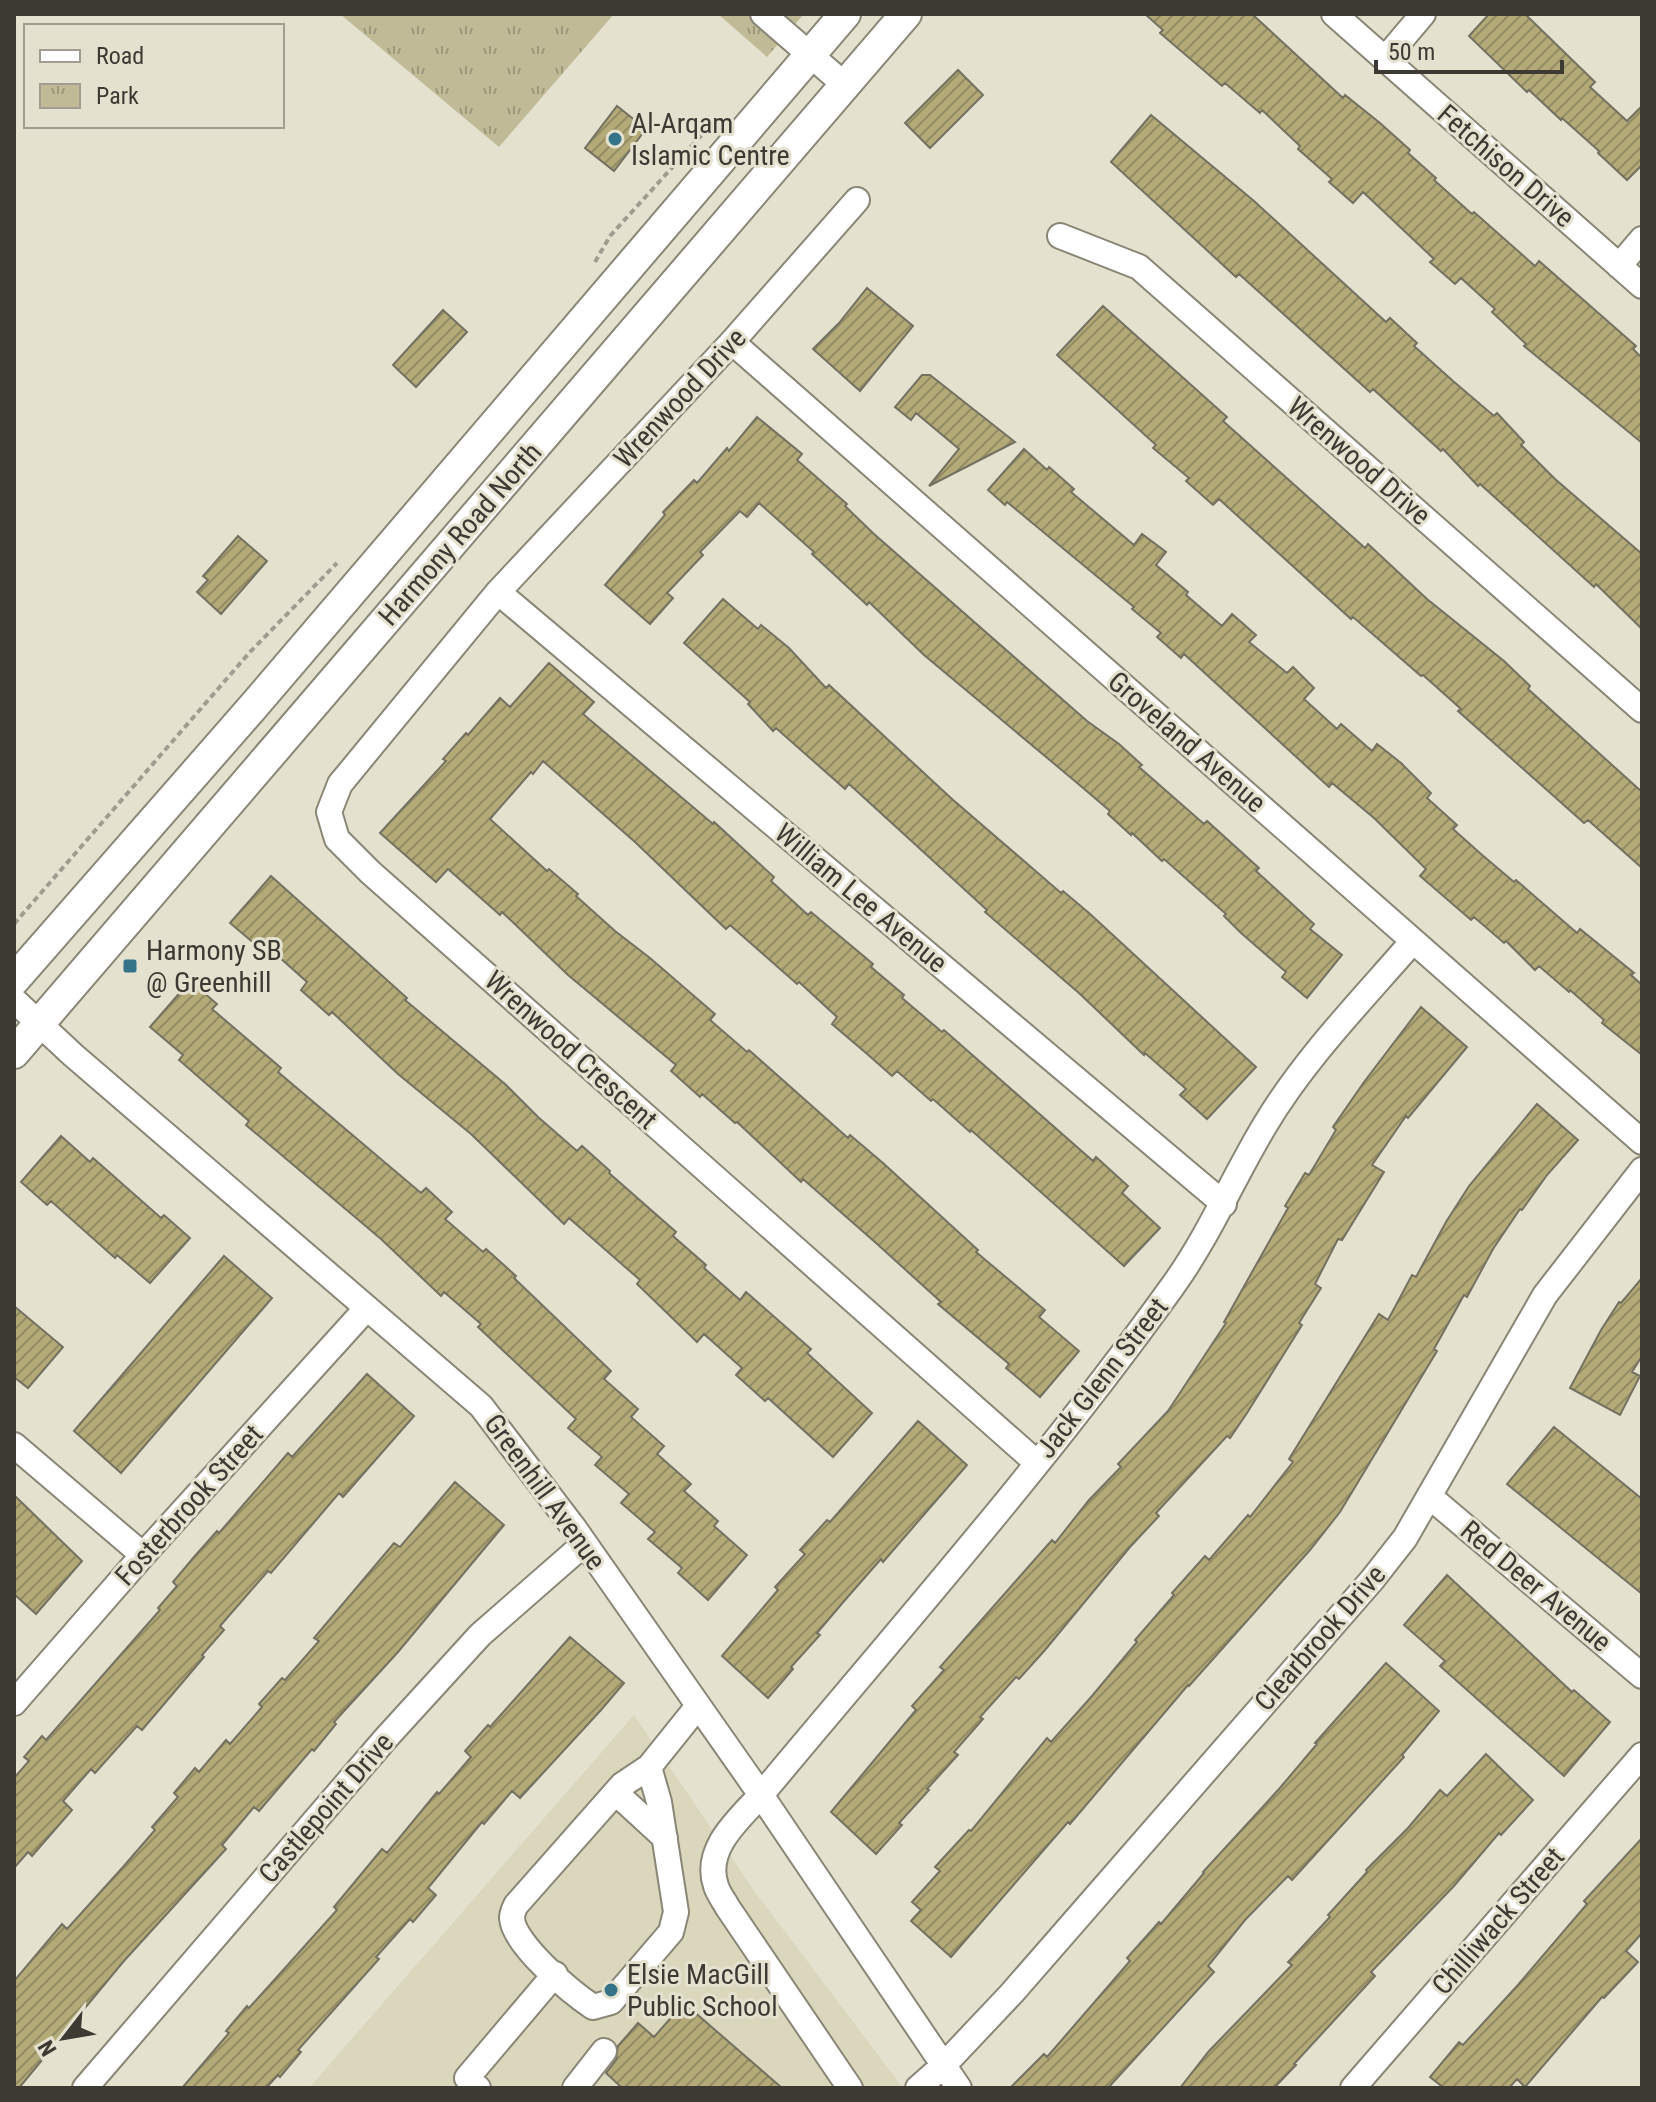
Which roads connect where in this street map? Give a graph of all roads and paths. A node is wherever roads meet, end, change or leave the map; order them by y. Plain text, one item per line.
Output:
1 (763, 14) edge
2 (845, 14) edge
3 (906, 14) edge
4 (1334, 14) edge
5 (1423, 14) edge
6 (809, 55) junction
7 (1385, 59) junction
8 (845, 85) junction
9 (721, 114) dead end
10 (857, 200) dead end
11 (1060, 236) dead end
12 (1642, 239) edge
13 (1619, 266) junction
14 (588, 273) dead end
15 (1642, 286) edge
16 (732, 342) junction
17 (337, 562) dead end
18 (498, 592) junction
19 (1642, 710) edge
20 (14, 924) edge
21 (1413, 941) junction
22 (14, 980) edge
23 (14, 1000) edge
24 (39, 1024) junction
25 (14, 1053) edge
26 (1642, 1142) edge
27 (1642, 1170) edge
28 (1224, 1204) junction
29 (366, 1309) junction
30 (14, 1445) edge
31 (1037, 1463) junction
32 (1429, 1496) junction
33 (584, 1544) junction
34 (143, 1555) junction
35 (1642, 1676) edge
36 (14, 1703) edge
37 (698, 1706) junction
38 (1642, 1755) edge
39 (649, 1767) junction
40 (616, 1793) junction
41 (761, 1795) junction
42 (665, 1838) junction
43 (555, 1974) junction
44 (604, 2051) dead end
45 (944, 2065) junction
46 (85, 2088) edge
47 (478, 2088) edge
48 (575, 2088) edge
49 (850, 2088) edge
50 (918, 2088) edge
51 (959, 2088) edge
52 (1353, 2088) edge

1 - 6 street
2 - 6 main road, Harmony Road North
3 - 8 main road, Harmony Road North
4 - 7 street, Fetchison Drive
5 - 7 street
6 - 8 street
6 - 22 main road, Harmony Road North
7 - 13 street, Fetchison Drive
8 - 24 main road, Harmony Road North
9 - 14 path
10 - 16 street, Wrenwood Drive
11 - 19 street, Wrenwood Drive
12 - 13 street
13 - 15 street, Fetchison Drive
16 - 18 street, Wrenwood Drive
16 - 21 street, Groveland Avenue
17 - 20 path
18 - 28 street, William Lee Avenue
18 - 31 street, Wrenwood Crescent
21 - 26 street, Groveland Avenue
21 - 28 street, Jack Glenn Street
23 - 24 street, Greenhill Avenue
24 - 25 main road, Harmony Road North
24 - 29 street, Greenhill Avenue
27 - 32 street, Clearbrook Drive
28 - 31 street, Jack Glenn Street
29 - 33 street, Greenhill Avenue
29 - 34 street, Fosterbrook Street
30 - 34 street
31 - 41 street, Jack Glenn Street
32 - 35 street, Red Deer Avenue
32 - 45 street, Clearbrook Drive
33 - 37 street, Greenhill Avenue
33 - 46 street, Castlepoint Drive
34 - 36 street, Fosterbrook Street
37 - 39 street
37 - 41 street, Greenhill Avenue
38 - 52 street, Chilliwack Street
39 - 40 street
39 - 42 street
40 - 42 street
40 - 43 street
41 - 45 street, Greenhill Avenue
41 - 49 street, Jack Glenn Street
42 - 43 street
43 - 47 street
44 - 48 street
45 - 50 street, Clearbrook Drive
45 - 51 street, Greenhill Avenue

